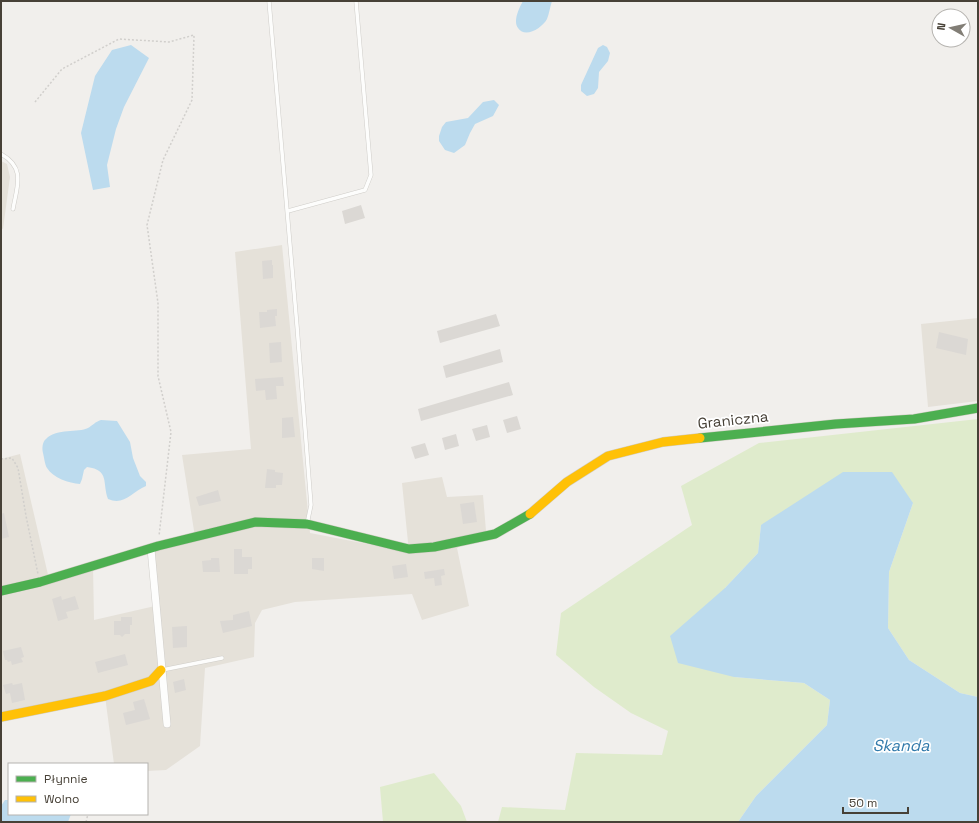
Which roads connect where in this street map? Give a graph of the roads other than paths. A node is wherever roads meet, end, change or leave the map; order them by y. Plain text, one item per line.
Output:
1 (269, 1) edge
2 (356, 1) edge
3 (1, 154) edge
4 (13, 209) dead end
5 (288, 212) junction
6 (978, 408) edge
7 (306, 524) junction
8 (154, 547) junction
9 (1, 591) edge
10 (222, 658) dead end
11 (161, 670) junction
12 (1, 717) edge
13 (167, 724) dead end

1 - 5 lane
2 - 5 lane
3 - 4 lane
5 - 7 lane
6 - 7 street, Graniczna
7 - 8 street, Graniczna
8 - 9 street, Graniczna
8 - 11 street
10 - 11 lane
11 - 12 street
11 - 13 street

